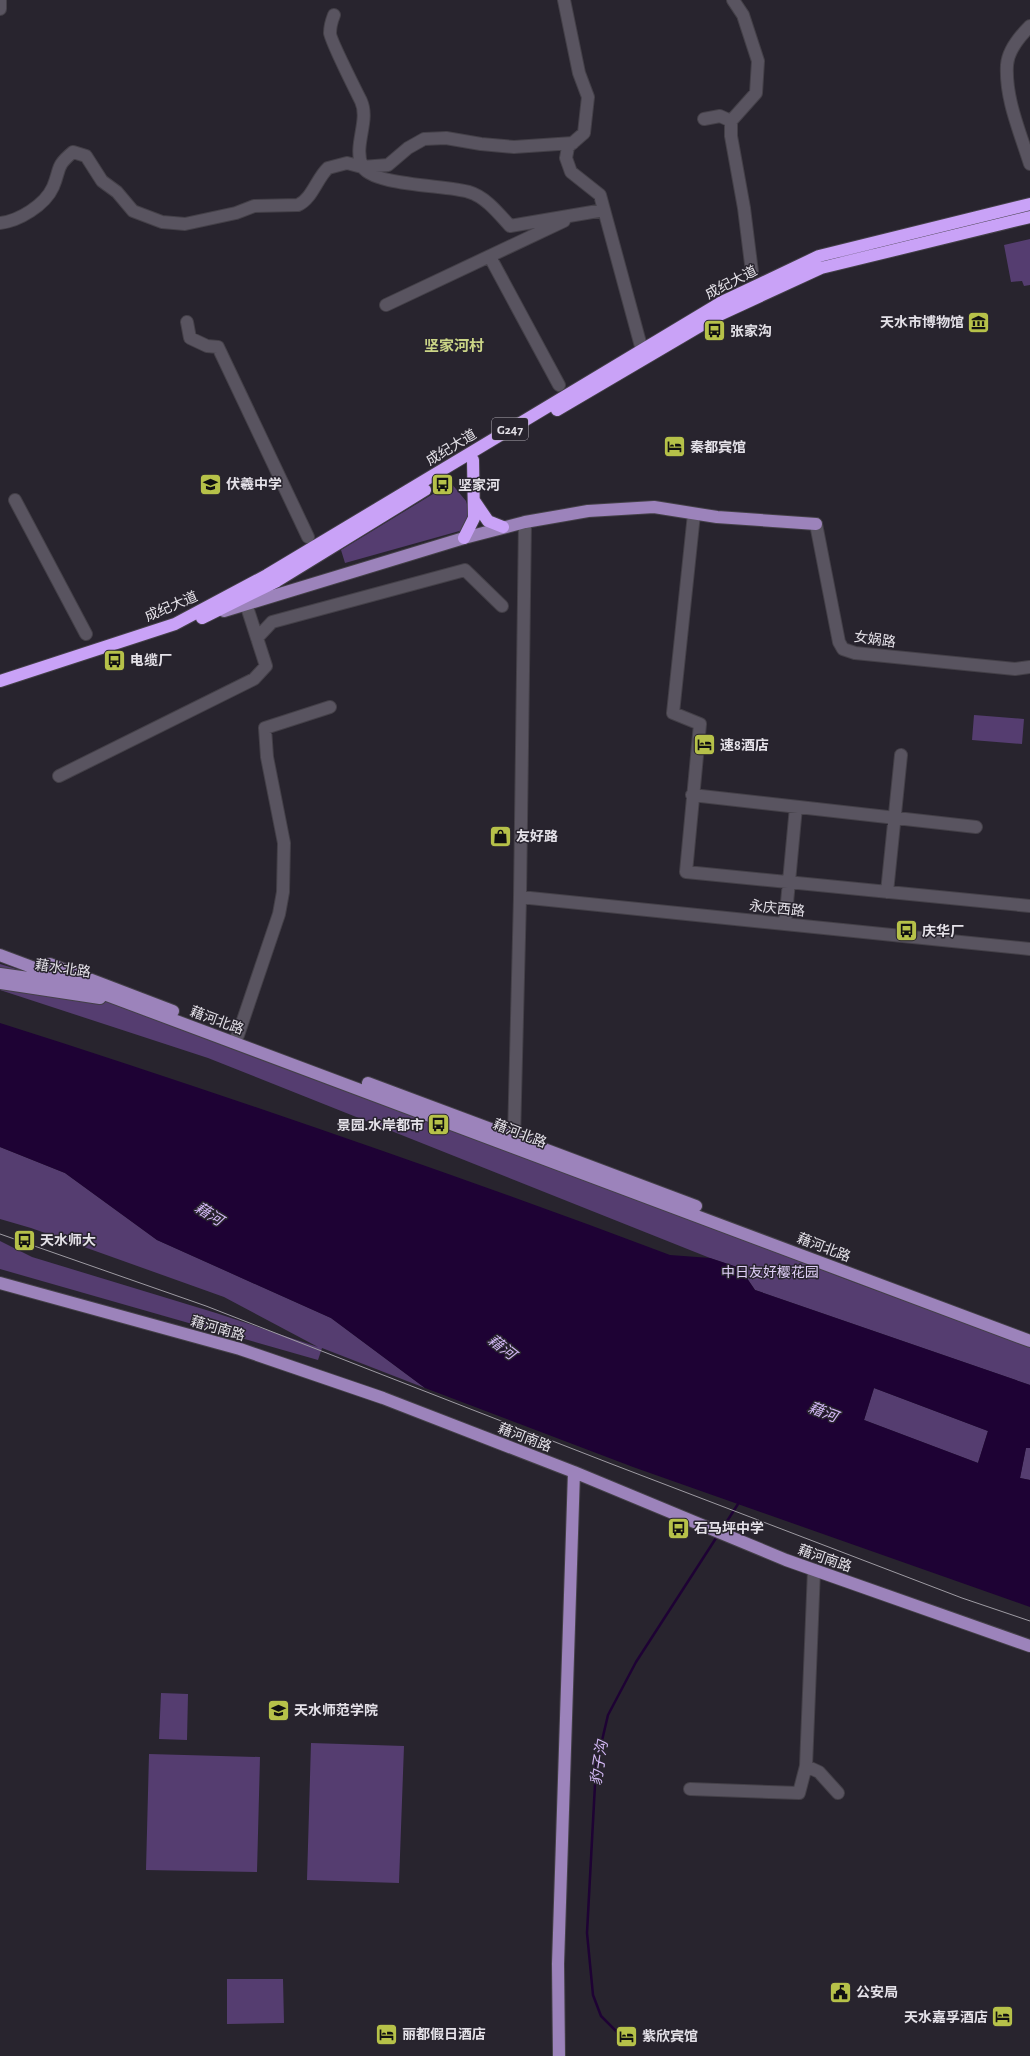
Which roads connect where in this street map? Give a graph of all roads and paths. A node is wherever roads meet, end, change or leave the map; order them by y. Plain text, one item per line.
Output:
1 (0, 0) edge
2 (564, 0) edge
3 (733, 0) edge
4 (0, 9) edge
5 (334, 15) dead end
6 (1030, 26) edge
7 (704, 119) dead end
8 (730, 121) junction
9 (573, 143) junction
10 (1030, 164) edge
11 (362, 167) junction
12 (1030, 204) edge
13 (604, 210) junction
14 (577, 215) junction
15 (1030, 217) edge
16 (0, 223) edge
17 (490, 257) junction
18 (752, 272) dead end
19 (386, 305) dead end
20 (188, 322) dead end
21 (642, 350) junction
22 (559, 385) dead end
23 (473, 460) junction
24 (14, 500) dead end
25 (475, 502) junction
26 (694, 514) junction
27 (525, 522) junction
28 (816, 524) joint
29 (503, 527) junction
30 (308, 537) dead end
31 (464, 538) junction
32 (246, 604) junction
33 (502, 606) dead end
34 (202, 618) junction
35 (174, 624) junction
36 (86, 634) dead end
37 (257, 638) junction
38 (1030, 667) edge
39 (0, 681) edge
40 (0, 687) edge
41 (330, 707) dead end
42 (901, 756) dead end
43 (59, 776) dead end
44 (692, 795) junction
45 (796, 807) junction
46 (895, 818) junction
47 (976, 827) dead end
48 (789, 882) junction
49 (888, 892) junction
50 (520, 897) junction
51 (1030, 906) edge
52 (785, 924) junction
53 (0, 946) edge
54 (1030, 949) edge
55 (0, 955) edge
56 (0, 974) edge
57 (0, 983) edge
58 (80, 985) junction
59 (122, 996) junction
60 (235, 1038) junction
61 (514, 1138) junction
62 (0, 1283) edge
63 (1030, 1332) edge
64 (1030, 1340) edge
65 (574, 1472) junction
66 (814, 1570) junction
67 (1030, 1646) edge
68 (806, 1766) junction
69 (690, 1789) dead end
70 (838, 1793) dead end
71 (559, 2056) edge

1 - 4 street
2 - 9 street
3 - 8 street
5 - 11 street
6 - 10 street
7 - 8 street
8 - 18 street
9 - 11 street
9 - 13 street
11 - 14 street
11 - 16 street
12 - 21 highway, 成纪大道 / G247
13 - 14 street
13 - 21 street
14 - 17 street
15 - 23 highway, 成纪大道 / G247
17 - 19 street
17 - 22 street
20 - 30 street
21 - 35 highway, 成纪大道 / G247
23 - 25 highway
23 - 34 highway, 成纪大道 / G247
24 - 36 street
25 - 29 highway
25 - 31 highway
26 - 27 main road
26 - 28 main road
26 - 44 street
27 - 29 main road
27 - 50 street
28 - 38 street, 女娲路
29 - 31 main road
31 - 32 main road
32 - 34 main road
32 - 37 street
33 - 37 street
34 - 35 main road
34 - 40 highway, 成纪大道 / G247
35 - 39 highway, 成纪大道 / G247
37 - 43 street
41 - 60 street
42 - 46 street
44 - 45 street
44 - 48 street
45 - 46 street
45 - 48 street
46 - 47 street
46 - 49 street
48 - 49 street
48 - 52 street
49 - 51 street
50 - 52 street, 永庆西路
50 - 61 street
52 - 54 street, 永庆西路
53 - 59 main road, 藉河北路
55 - 58 main road, 藉河北路
56 - 58 main road, 藉水北路
57 - 59 main road, 藉水北路
58 - 59 main road, 藉河北路
59 - 60 main road, 藉河北路
60 - 61 main road, 藉河北路
60 - 64 main road, 藉河北路
61 - 63 main road, 藉河北路
62 - 65 main road, 藉河南路
65 - 66 main road, 藉河南路
65 - 71 main road
66 - 67 main road, 藉河南路
66 - 68 street
68 - 69 street
68 - 70 street

